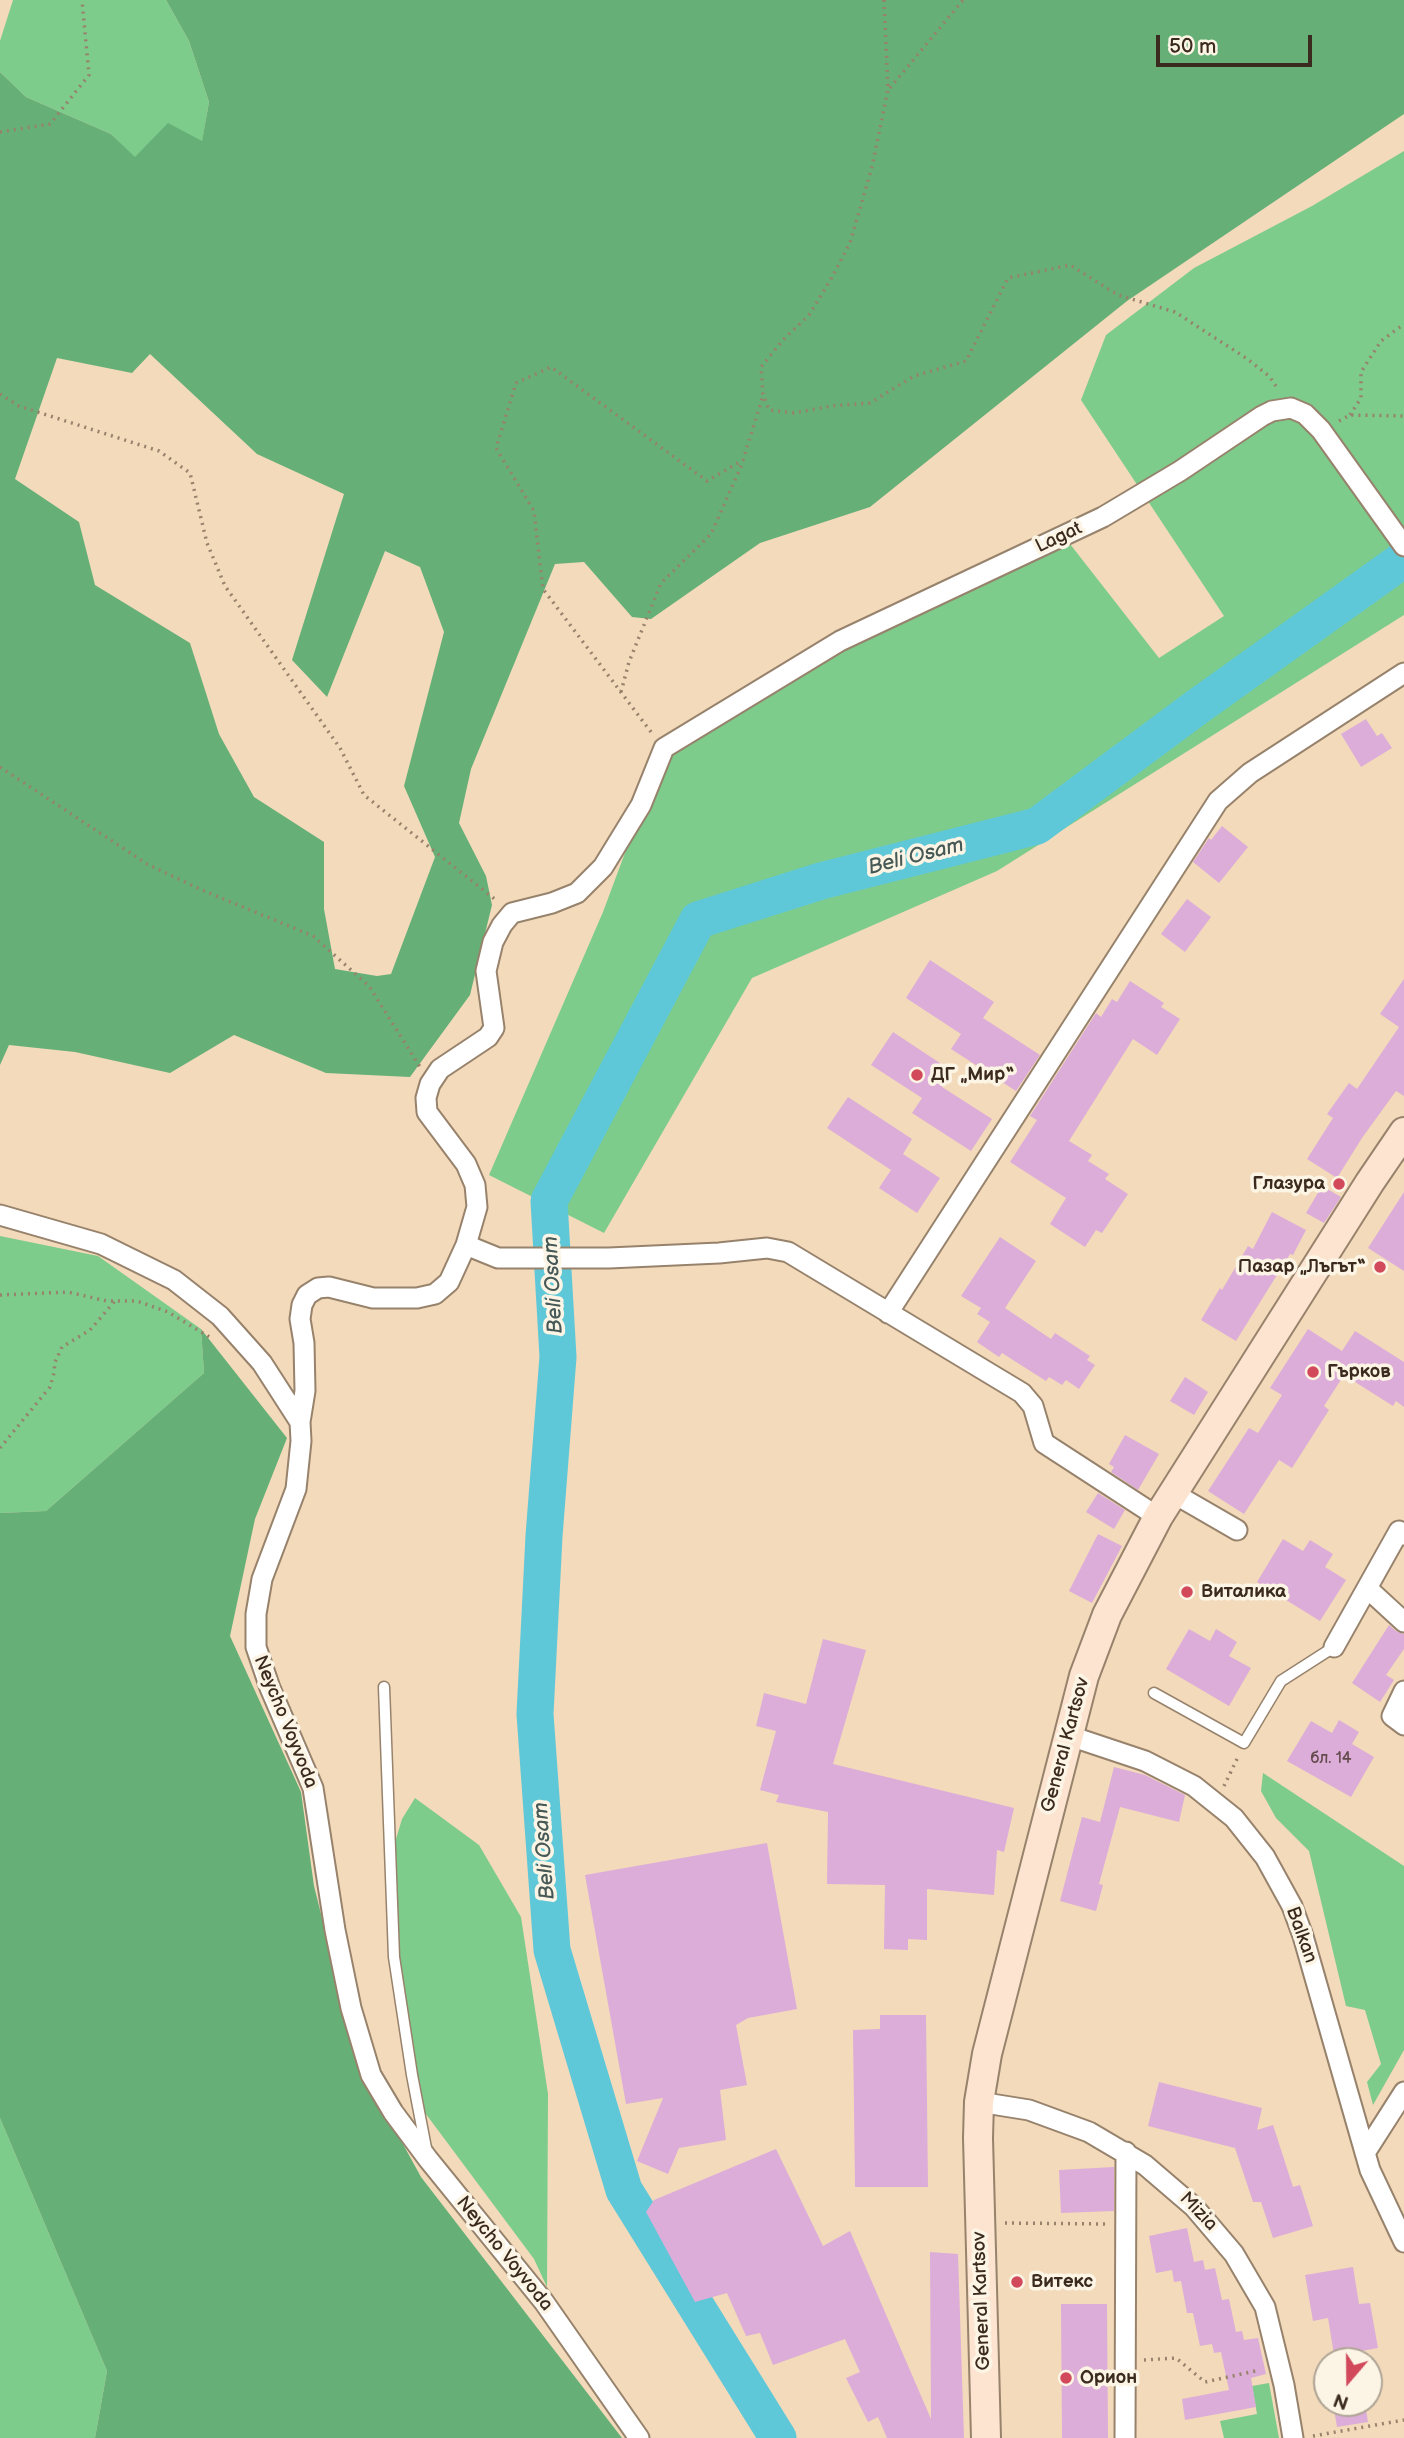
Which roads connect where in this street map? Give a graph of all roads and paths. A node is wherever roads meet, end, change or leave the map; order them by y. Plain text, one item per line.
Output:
1 (82, 0) edge
2 (884, 0) edge
3 (963, 0) edge
4 (888, 89) junction
5 (0, 132) edge
6 (1404, 324) edge
7 (0, 394) edge
8 (763, 394) junction
9 (1292, 408) junction
10 (1350, 415) junction
11 (1404, 416) edge
12 (1321, 430) junction
13 (743, 460) junction
14 (1404, 546) edge
15 (1404, 673) edge
16 (621, 692) junction
17 (664, 748) junction
18 (0, 767) edge
19 (512, 913) junction
20 (430, 1084) junction
21 (1404, 1132) edge
22 (0, 1216) edge
23 (466, 1245) junction
24 (0, 1295) edge
25 (115, 1301) junction
26 (888, 1312) junction
27 (216, 1341) dead end
28 (300, 1422) junction
29 (0, 1448) edge
30 (1173, 1493) junction
31 (1158, 1517) junction
32 (1237, 1530) dead end
33 (1402, 1530) edge
34 (1367, 1588) junction
35 (1404, 1622) edge
36 (1334, 1647) joint
37 (384, 1687) dead end
38 (1404, 1691) edge
39 (1154, 1693) dead end
40 (1404, 1725) edge
41 (1067, 1735) junction
42 (1244, 1743) junction
43 (1216, 1802) junction
44 (1404, 2092) edge
45 (979, 2102) junction
46 (1126, 2152) junction
47 (1365, 2153) junction
48 (428, 2158) junction
49 (980, 2223) junction
50 (1126, 2224) junction
51 (1404, 2242) edge
52 (1125, 2362) junction
53 (1279, 2366) junction
54 (1404, 2420) edge
55 (639, 2438) edge
56 (986, 2438) edge
57 (1125, 2438) edge
58 (1293, 2438) edge
59 (1301, 2438) edge

1 - 5 path
2 - 4 path
3 - 4 path
4 - 8 path
6 - 10 path
7 - 19 path
8 - 9 path
8 - 13 path
9 - 12 street
9 - 17 street, Lagat
10 - 11 path
10 - 12 path
12 - 14 street
13 - 16 path
13 - 16 path
15 - 26 street
16 - 17 path
17 - 19 street
18 - 20 path
19 - 20 street
20 - 23 street
21 - 30 main road, General Kartsov
22 - 28 street
23 - 26 street
23 - 28 street, Neycho Voyvoda
24 - 25 path
25 - 27 path
25 - 29 path
26 - 31 street
28 - 48 street, Neycho Voyvoda
30 - 31 main road, General Kartsov
30 - 32 street
31 - 41 main road, General Kartsov
33 - 34 street
34 - 35 street
34 - 36 street
36 - 42 lane
37 - 48 lane
38 - 40 street
39 - 42 lane
41 - 43 street, Balkan
41 - 45 main road, General Kartsov
42 - 43 path
43 - 47 street, Balkan
44 - 47 street
45 - 46 street, Mizia
45 - 49 main road, General Kartsov
46 - 50 street
46 - 53 street, Mizia
47 - 51 street, Balkan
48 - 55 street, Neycho Voyvoda
49 - 50 path
49 - 56 main road, General Kartsov
50 - 52 street
52 - 53 path
52 - 57 street
53 - 58 street, Mizia
54 - 59 path

